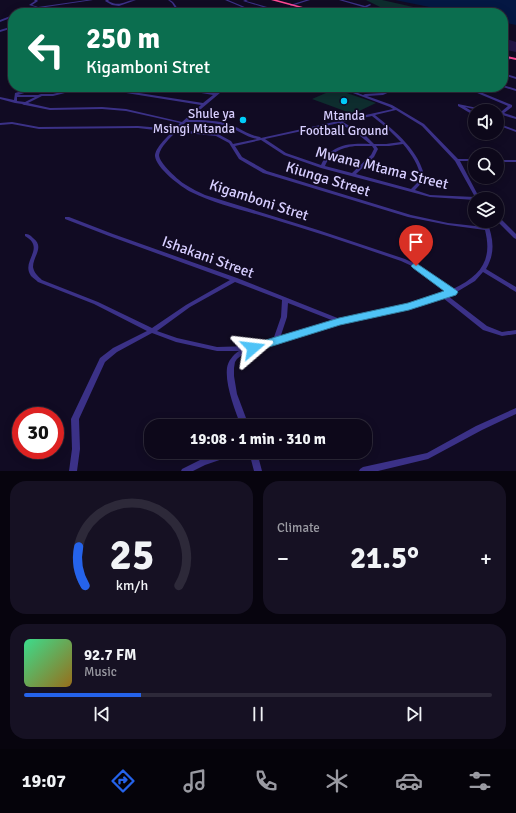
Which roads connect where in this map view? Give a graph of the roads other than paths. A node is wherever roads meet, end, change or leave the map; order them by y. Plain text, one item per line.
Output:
1 (35, 0) edge
2 (77, 0) edge
3 (92, 0) edge
4 (108, 0) edge
5 (135, 0) edge
6 (169, 0) edge
7 (226, 0) edge
8 (246, 0) edge
9 (275, 0) edge
10 (309, 0) edge
11 (340, 0) edge
12 (230, 3) junction
13 (291, 5) junction
14 (370, 5) dead end
15 (40, 7) junction
16 (365, 7) joint
17 (36, 8) joint
18 (176, 8) edge
19 (244, 8) edge
20 (271, 8) edge
21 (303, 8) edge
22 (26, 92) edge
23 (65, 92) joint
24 (203, 92) edge
25 (218, 92) edge
26 (353, 92) edge
27 (387, 92) edge
28 (478, 92) edge
29 (215, 94) junction
30 (362, 95) junction
31 (15, 96) junction
32 (38, 96) junction
33 (1, 98) edge
34 (15, 102) junction
35 (24, 104) junction
36 (204, 104) junction
37 (509, 104) junction
38 (468, 106) edge
39 (516, 106) edge
40 (397, 109) junction
41 (468, 111) edge
42 (504, 111) edge
43 (373, 115) junction
44 (504, 115) edge
45 (516, 118) edge
46 (0, 122) edge
47 (184, 122) junction
48 (340, 122) junction
49 (504, 127) edge
50 (176, 130) junction
51 (516, 131) edge
52 (269, 138) junction
53 (262, 139) junction
54 (402, 143) junction
55 (373, 144) junction
56 (235, 145) dead end
57 (457, 160) junction
58 (468, 160) edge
59 (504, 161) edge
60 (516, 161) edge
61 (322, 167) junction
62 (352, 175) junction
63 (412, 191) junction
64 (474, 192) edge
65 (468, 199) edge
66 (67, 218) dead end
67 (504, 225) edge
68 (487, 229) joint
69 (27, 235) dead end
70 (516, 237) edge
71 (483, 270) junction
72 (235, 279) junction
73 (516, 290) edge
74 (453, 292) junction
75 (444, 296) junction
76 (285, 299) junction
77 (339, 322) junction
78 (152, 331) junction
79 (516, 332) edge
80 (276, 341) junction
81 (253, 348) junction
82 (516, 411) edge
83 (242, 419) edge
84 (212, 459) edge
85 (255, 459) edge
86 (73, 471) edge
87 (185, 471) edge
88 (258, 471) edge
89 (363, 471) edge

1 - 15 street
2 - 15 street
3 - 17 street
4 - 5 street
6 - 18 street
7 - 12 street
8 - 12 street
8 - 20 street
9 - 13 highway
10 - 13 street
11 - 16 street
12 - 19 street
13 - 21 highway
14 - 16 street
15 - 17 street
22 - 31 street
23 - 32 street
23 - 36 street
24 - 29 street
25 - 29 street, Kigamboni Stret
26 - 30 street
27 - 30 street
28 - 37 street
29 - 36 street, Kigamboni Stret
30 - 40 street
31 - 32 street
31 - 34 street
32 - 35 street
33 - 34 street
34 - 35 street
35 - 47 street
36 - 47 street, Kigamboni Stret
37 - 39 street
37 - 42 street
38 - 41 street
40 - 43 street
40 - 57 street
43 - 48 street
43 - 54 street
44 - 45 street
46 - 50 street, Kiunga Street
47 - 50 street, Kigamboni Stret
47 - 52 street
48 - 52 street
48 - 55 street
49 - 51 street
50 - 68 street, Kiunga Street
50 - 74 street, Kigamboni Stret
52 - 53 street
53 - 56 street
53 - 61 street, Mwana Mtama Street
54 - 55 street
54 - 63 street
55 - 61 street
55 - 62 street
57 - 58 street
57 - 64 street
59 - 60 street
61 - 62 street, Mwana Mtama Street
62 - 63 street, Mwana Mtama Street
63 - 65 street, Mwana Mtama Street
66 - 72 street, Ishakani Street
67 - 70 street
68 - 71 street
69 - 78 street
71 - 73 street
71 - 74 street
72 - 76 street, Ishakani Street
72 - 78 street
74 - 75 street
75 - 77 street
75 - 79 street
76 - 77 street, Ishakani Street
76 - 80 street
77 - 80 street
78 - 81 street
78 - 86 street
80 - 81 street
81 - 83 street
82 - 89 street
84 - 87 street
85 - 88 street

